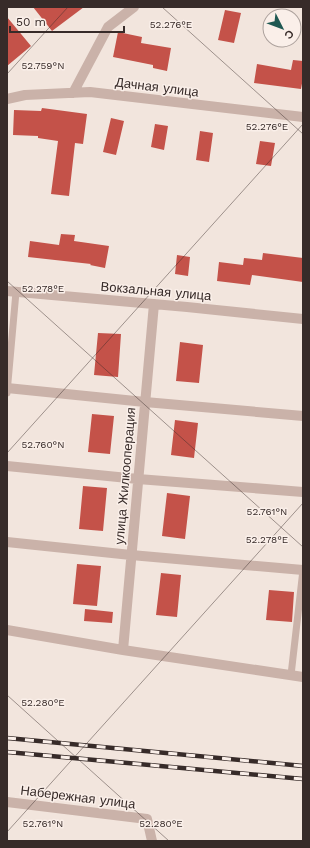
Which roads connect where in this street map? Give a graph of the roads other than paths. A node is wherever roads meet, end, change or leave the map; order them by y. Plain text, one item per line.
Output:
1 (134, 7) edge
2 (73, 93) junction
3 (7, 99) edge
4 (303, 117) edge
5 (11, 292) edge
6 (154, 304) junction
7 (303, 319) edge
8 (7, 390) edge
9 (145, 402) junction
10 (303, 416) edge
11 (7, 466) edge
12 (138, 479) junction
13 (303, 492) edge
14 (7, 542) edge
15 (131, 555) junction
16 (303, 570) edge
17 (7, 630) edge
18 (123, 650) junction
19 (291, 675) junction
20 (303, 677) edge
21 (7, 802) edge
22 (152, 841) edge

1 - 2 street
2 - 3 street, Дачная улица
2 - 4 street, Дачная улица
5 - 6 street, Вокзальная улица
5 - 8 lane
6 - 7 street, Вокзальная улица
6 - 9 street, улица Жилкооперация
8 - 9 street
9 - 10 street
9 - 12 street, улица Жилкооперация
11 - 12 street
12 - 13 street
12 - 15 street, улица Жилкооперация
14 - 15 street
15 - 16 street
15 - 18 street, улица Жилкооперация
16 - 19 lane
17 - 18 street
18 - 19 street
19 - 20 street
21 - 22 street, Набережная улица

